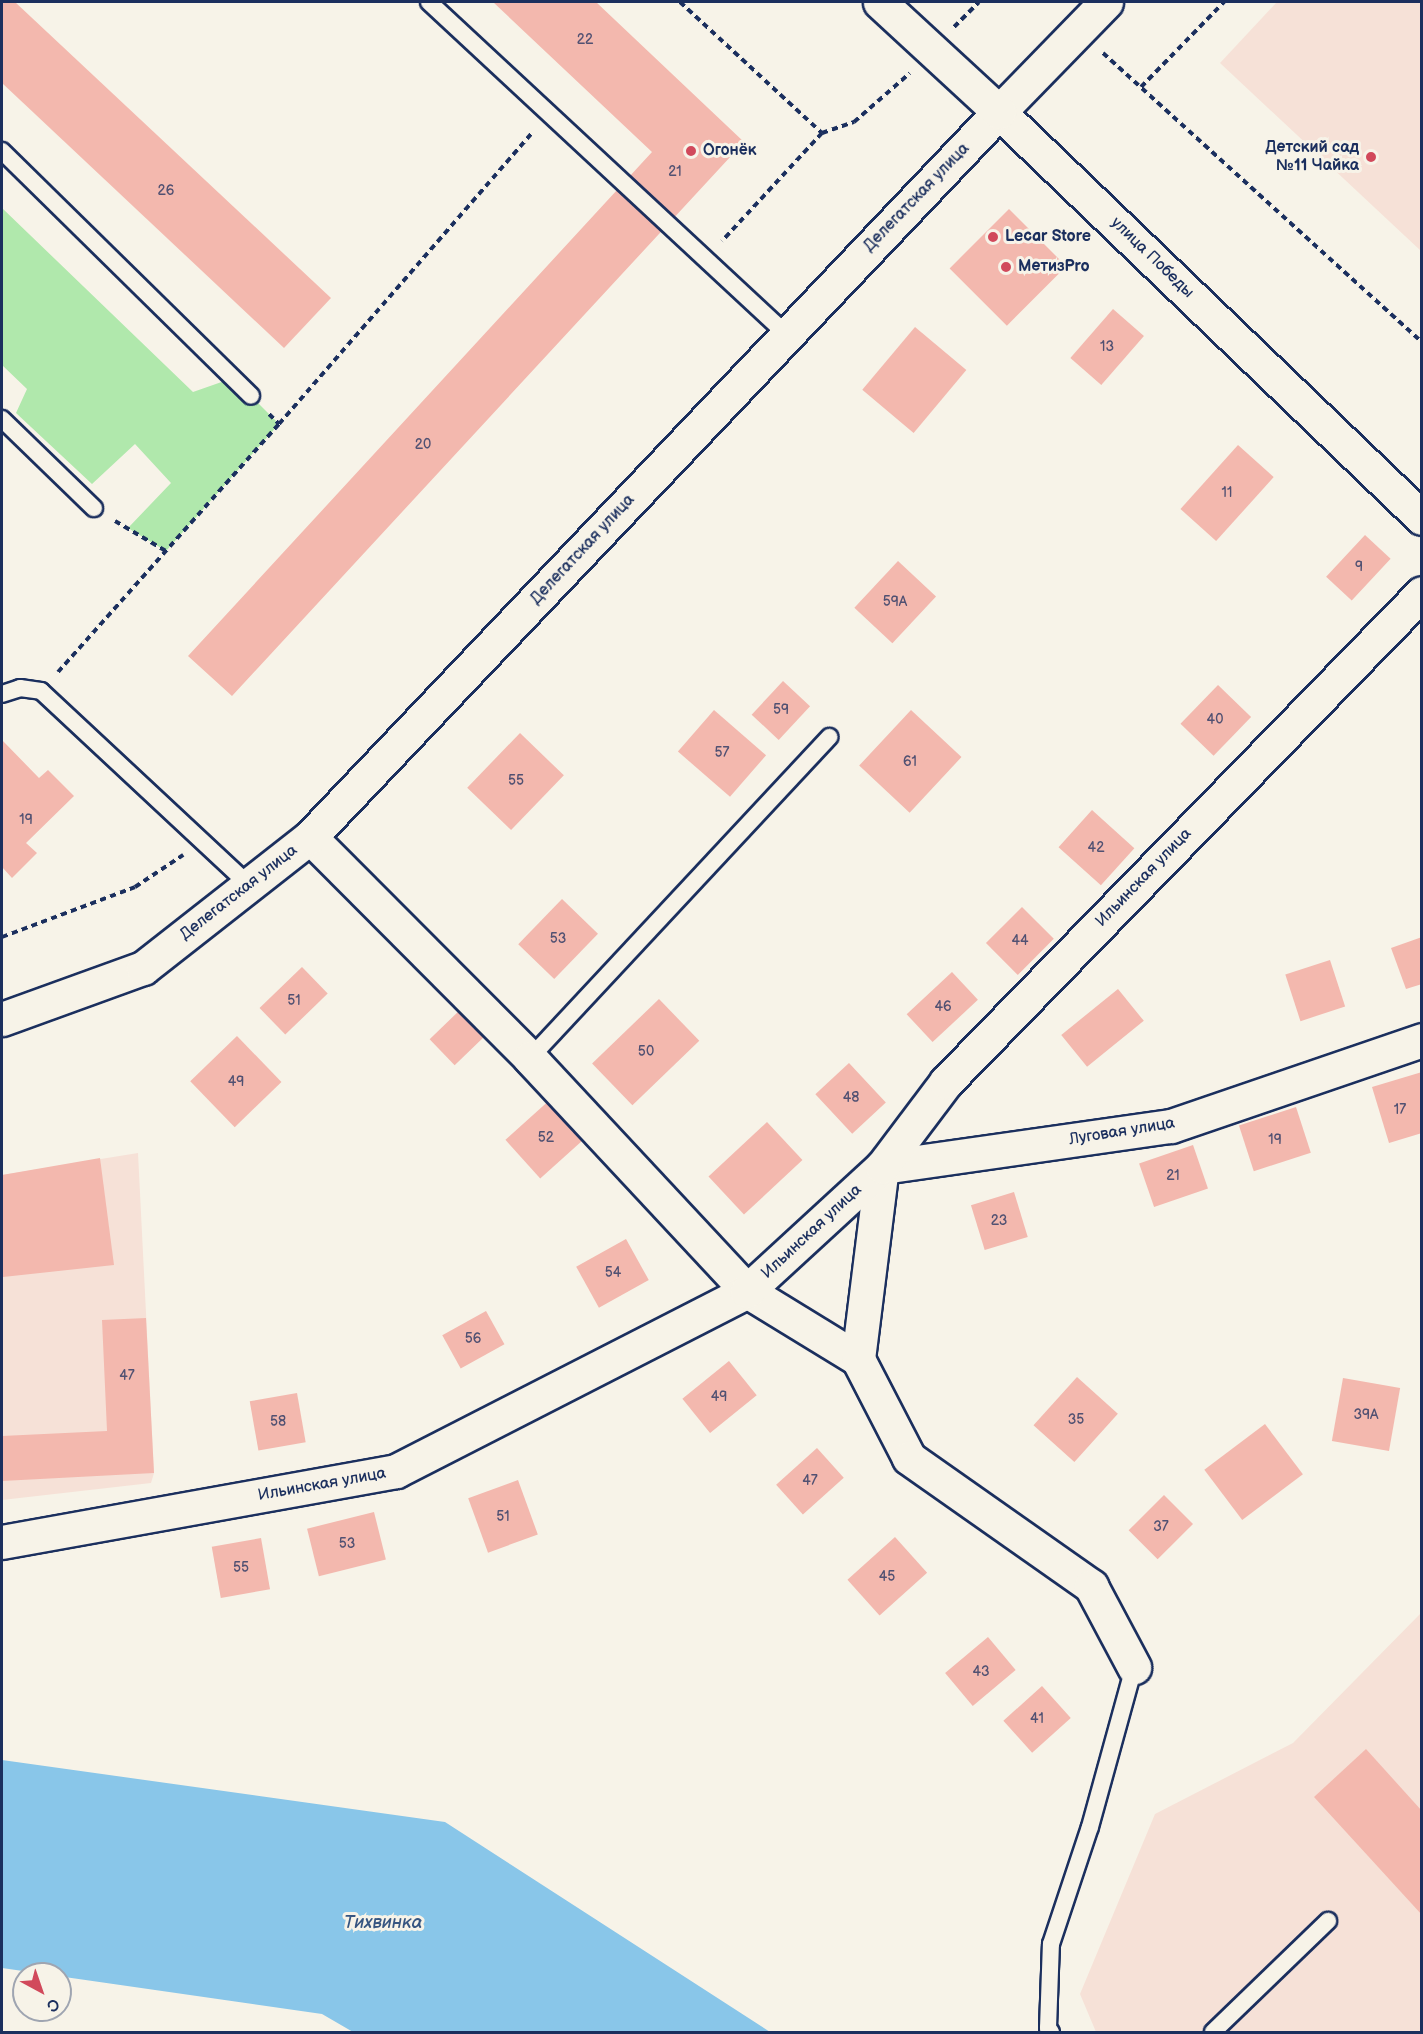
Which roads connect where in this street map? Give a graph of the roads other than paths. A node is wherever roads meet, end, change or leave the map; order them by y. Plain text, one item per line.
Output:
1 (429, 2) edge
2 (880, 2) edge
3 (1106, 2) edge
4 (999, 112) junction
5 (2, 151) edge
6 (788, 334) junction
7 (251, 396) road end
8 (2, 419) edge
9 (93, 508) road end
10 (1422, 518) edge
11 (1422, 593) edge
12 (2, 694) edge
13 (829, 737) dead end
14 (310, 837) junction
15 (251, 886) junction
16 (2, 1019) edge
17 (1422, 1040) edge
18 (530, 1058) junction
19 (882, 1167) junction
20 (747, 1292) junction
21 (858, 1359) junction
22 (2, 1542) edge
23 (1134, 1667) joint
24 (1328, 1921) dead end
25 (1051, 2032) edge
26 (1213, 2032) edge

1 - 6 lane
2 - 4 street, улица Победы
3 - 4 street, Делегатская улица
4 - 6 street, Делегатская улица
4 - 10 street, улица Победы
5 - 7 lane
6 - 14 street, Делегатская улица
8 - 9 lane
11 - 19 street, Ильинская улица
12 - 15 lane
13 - 18 lane
14 - 15 street, Делегатская улица
14 - 18 street
15 - 16 street, Делегатская улица
17 - 19 street, Луговая улица
18 - 20 street
19 - 20 street, Ильинская улица
19 - 21 street
20 - 21 street
20 - 22 street, Ильинская улица
21 - 23 street
23 - 25 lane
24 - 26 lane

